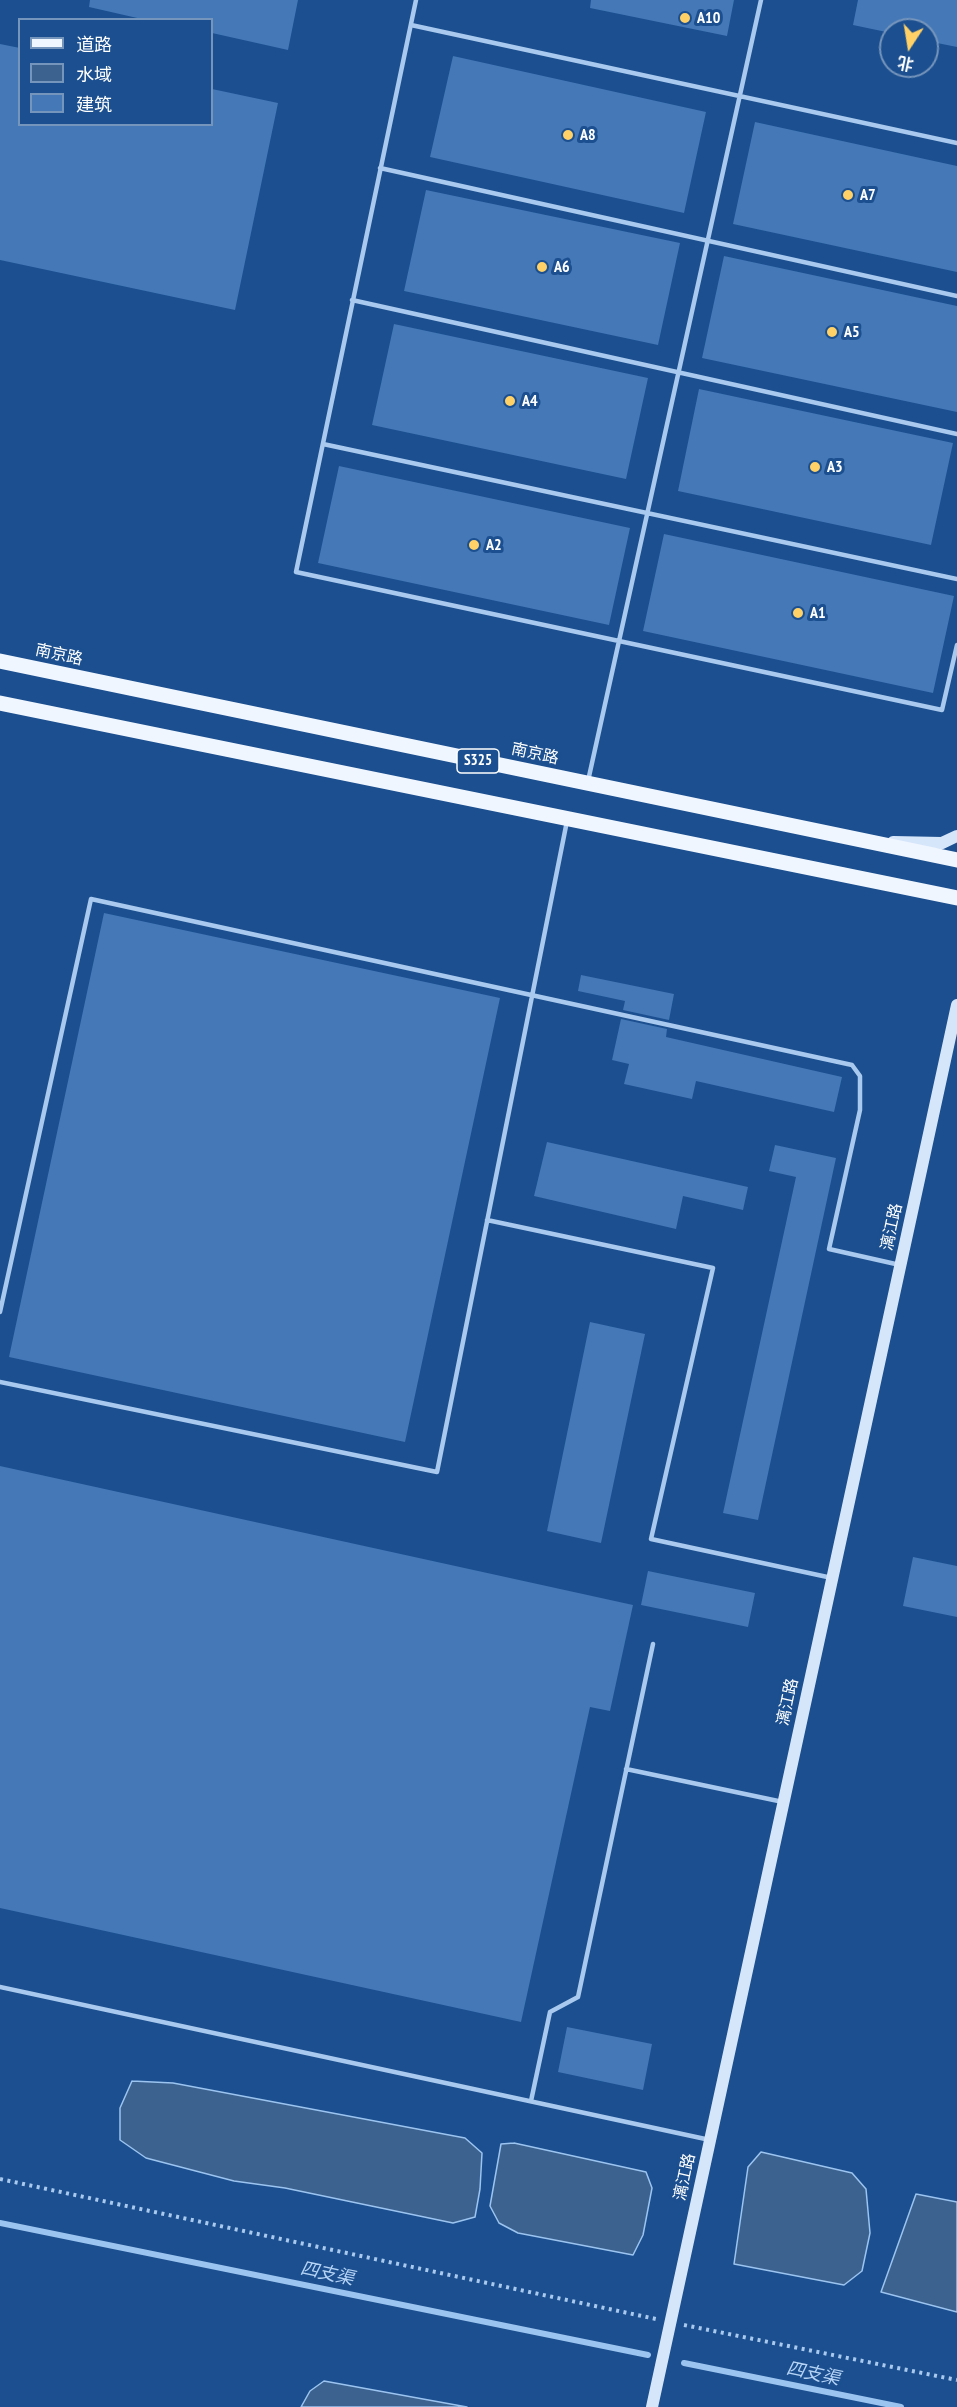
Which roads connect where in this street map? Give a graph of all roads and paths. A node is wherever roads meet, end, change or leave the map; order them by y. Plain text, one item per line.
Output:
1 (416, 0) edge
2 (761, 0) edge
3 (411, 25) junction
4 (740, 97) junction
5 (957, 143) edge
6 (380, 168) junction
7 (708, 241) junction
8 (957, 296) edge
9 (352, 300) junction
10 (678, 372) junction
11 (957, 434) edge
12 (322, 444) junction
13 (647, 513) junction
14 (957, 579) edge
15 (619, 641) junction
16 (957, 645) edge
17 (0, 662) edge
18 (0, 703) edge
19 (587, 783) junction
20 (567, 819) junction
21 (957, 837) edge
22 (867, 842) junction
23 (957, 860) edge
24 (957, 898) edge
25 (532, 995) junction
26 (957, 1005) edge
27 (487, 1220) junction
28 (900, 1265) junction
29 (0, 1312) edge
30 (0, 1382) edge
31 (832, 1578) junction
32 (652, 1644) dead end
33 (626, 1769) junction
34 (783, 1802) junction
35 (0, 1987) edge
36 (531, 2101) junction
37 (710, 2140) junction
38 (0, 2179) edge
39 (670, 2322) junction
40 (957, 2380) edge
41 (652, 2407) edge

1 - 3 lane
2 - 4 lane
3 - 4 lane
3 - 6 lane
4 - 5 lane
4 - 7 lane
6 - 7 lane
6 - 9 lane
7 - 8 lane
7 - 10 lane
9 - 10 lane
9 - 12 lane
10 - 11 lane
10 - 13 lane
12 - 13 lane
12 - 15 lane
13 - 14 lane
13 - 15 lane
15 - 16 lane
15 - 19 lane
17 - 19 main road, 南京路 / S325
18 - 20 main road, S325
19 - 22 main road, 南京路 / S325
20 - 24 main road, S325
20 - 25 lane
21 - 22 street
22 - 23 main road, 南京路 / S325
25 - 27 lane
25 - 28 lane
25 - 29 lane
26 - 28 street, 漓江路
27 - 30 lane
27 - 31 lane
28 - 31 street, 漓江路
31 - 34 street, 漓江路
32 - 33 lane
33 - 34 lane
33 - 36 lane
34 - 37 street, 漓江路
35 - 36 lane
36 - 37 lane
37 - 39 street, 漓江路
38 - 39 path
39 - 40 path
39 - 41 street, 漓江路

